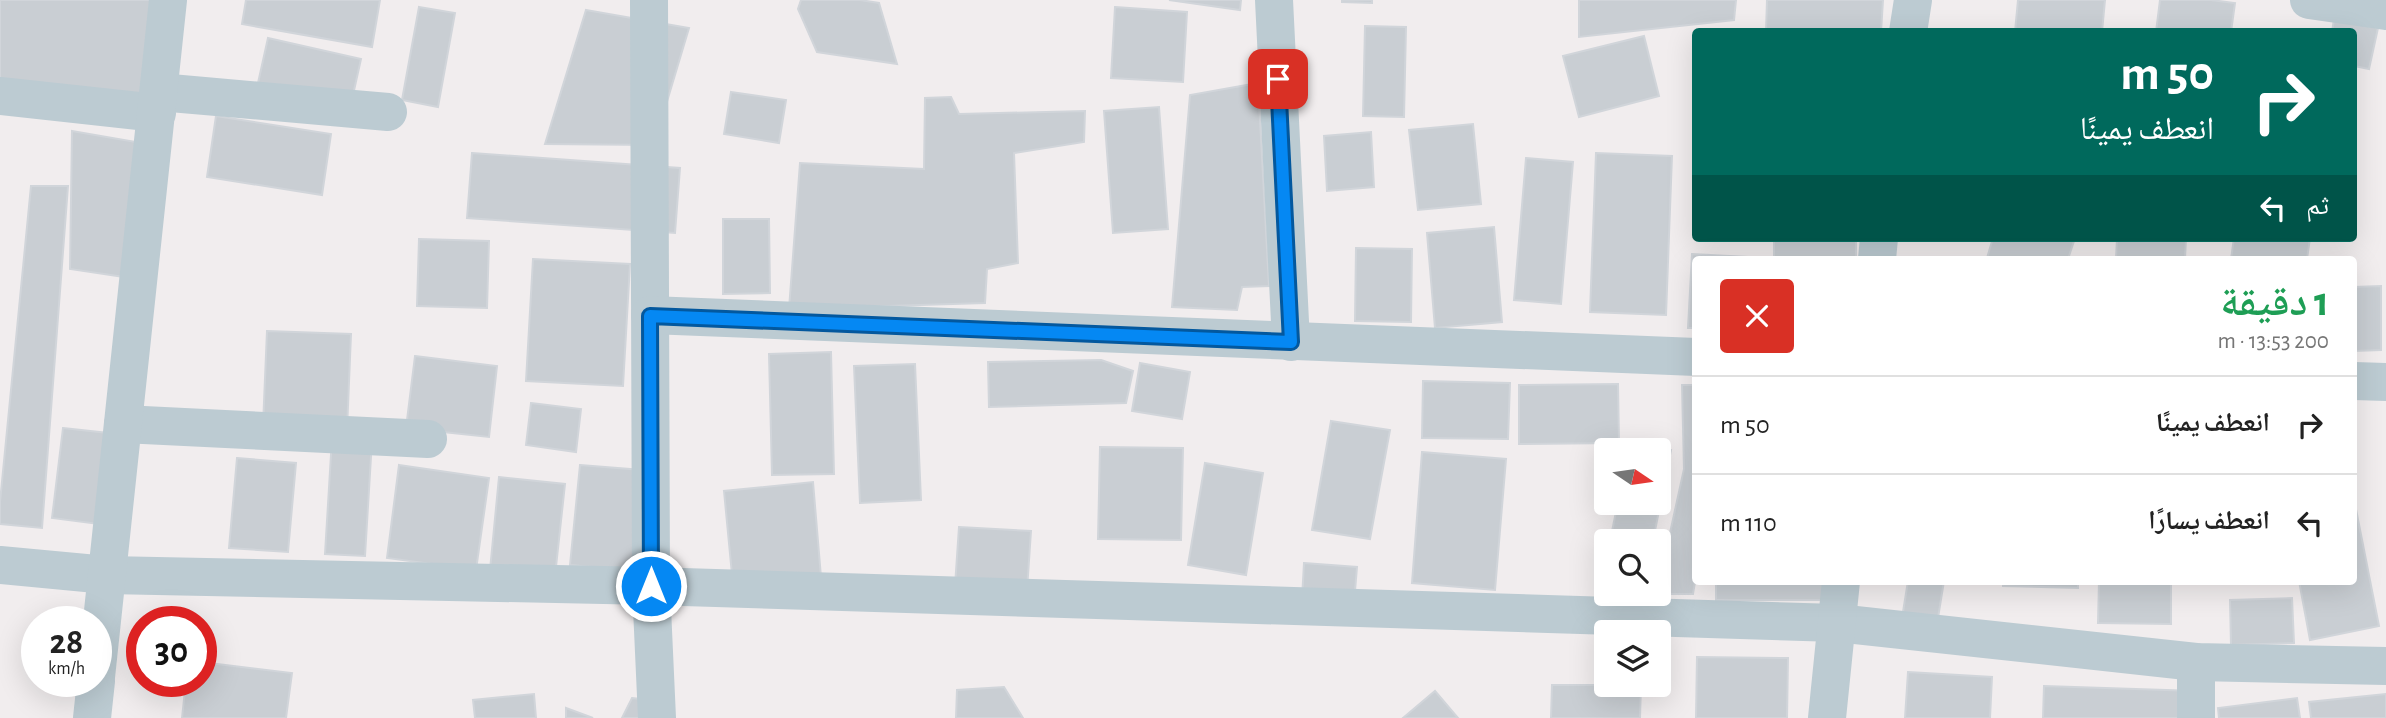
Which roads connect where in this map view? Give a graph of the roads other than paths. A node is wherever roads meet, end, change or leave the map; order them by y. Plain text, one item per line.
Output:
1 (168, 0) edge
2 (649, 0) edge
3 (1274, 0) edge
4 (1913, 0) edge
5 (2309, 0) edge
6 (2386, 11) edge
7 (1909, 28) edge
8 (0, 96) edge
9 (158, 103) junction
10 (388, 112) dead end
11 (650, 316) junction
12 (1291, 342) junction
13 (1692, 357) edge
14 (2357, 381) edge
15 (2386, 382) edge
16 (123, 424) junction
17 (428, 439) dead end
18 (0, 565) edge
19 (107, 575) junction
20 (1841, 585) edge
21 (651, 586) junction
22 (104, 606) edge
23 (1837, 623) junction
24 (2196, 662) junction
25 (2386, 666) edge
26 (94, 697) edge
27 (92, 718) edge
28 (657, 718) edge
29 (1827, 718) edge
30 (2196, 718) edge

1 - 9 street
2 - 11 street
3 - 12 street
4 - 7 street
5 - 6 street
8 - 9 street
9 - 10 street
9 - 16 street
11 - 12 street
11 - 21 street
12 - 13 street
14 - 15 street
16 - 17 street
16 - 19 street
18 - 19 street
19 - 21 street
19 - 22 street
20 - 23 street
21 - 23 street
21 - 28 street
23 - 24 street
23 - 29 street
24 - 25 street
24 - 30 street
26 - 27 street

